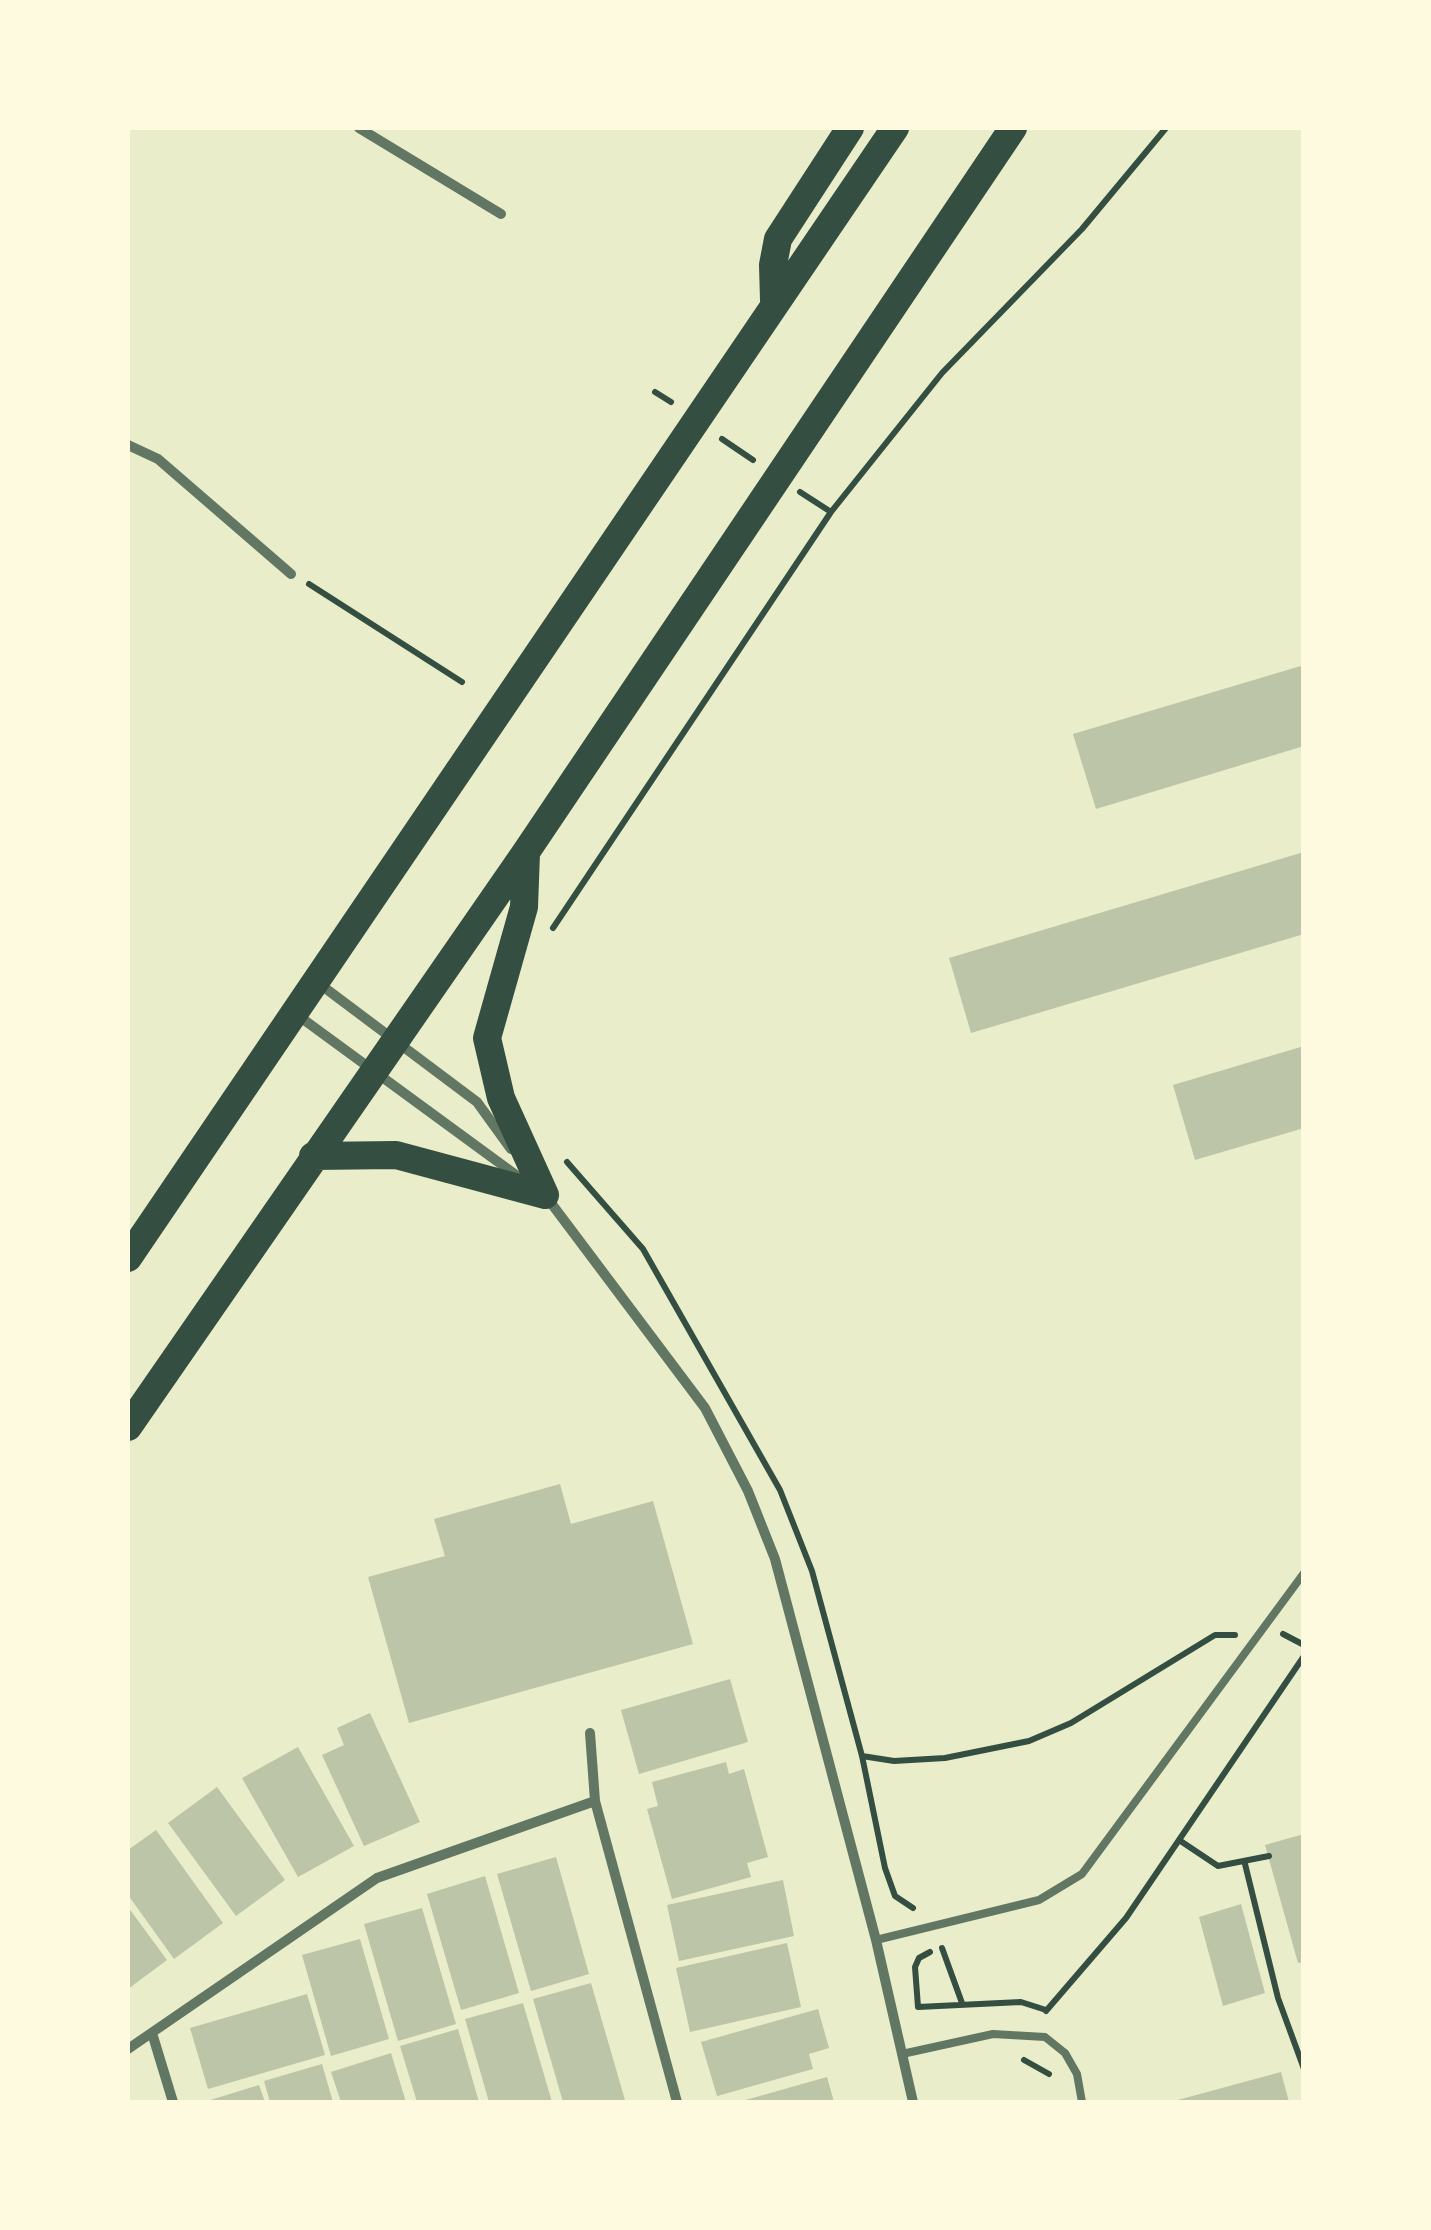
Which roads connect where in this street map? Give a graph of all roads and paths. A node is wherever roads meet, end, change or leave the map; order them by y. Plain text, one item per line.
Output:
1 (359, 128) edge
2 (850, 128) edge
3 (895, 128) edge
4 (1013, 128) edge
5 (1166, 128) edge
6 (501, 214) dead end
7 (774, 300) junction
8 (656, 392) dead end
9 (694, 418) junction
10 (128, 445) edge
11 (778, 477) junction
12 (831, 512) junction
13 (290, 574) joint
14 (462, 682) dead end
15 (526, 852) junction
16 (550, 932) dead end
17 (316, 981) junction
18 (295, 1014) junction
19 (396, 1038) junction
20 (371, 1073) junction
21 (313, 1156) junction
22 (546, 1196) junction
23 (128, 1258) edge
24 (128, 1428) edge
25 (1304, 1573) edge
26 (1258, 1635) junction
27 (1304, 1644) edge
28 (1304, 1656) edge
29 (590, 1733) dead end
30 (862, 1756) dead end
31 (595, 1801) junction
32 (1179, 1840) junction
33 (1269, 1856) dead end
34 (1245, 1864) junction
35 (876, 1940) junction
36 (962, 2003) joint
37 (1046, 2010) dead end
38 (152, 2033) junction
39 (128, 2049) edge
40 (902, 2054) junction
41 (1024, 2060) dead end
42 (1304, 2069) edge
43 (1055, 2081) dead end
44 (173, 2102) edge
45 (674, 2102) edge
46 (913, 2102) edge
47 (1082, 2102) edge

1 - 6 street
2 - 7 highway
3 - 7 highway
4 - 11 highway
5 - 12 path
7 - 9 highway
8 - 9 path
9 - 11 path
9 - 17 highway
10 - 13 street
11 - 12 path
11 - 15 highway
12 - 16 path
13 - 14 path
15 - 19 highway
15 - 22 highway
17 - 18 highway
17 - 19 street
18 - 20 street
18 - 23 highway
19 - 20 highway
19 - 22 street
20 - 21 highway
20 - 22 street
21 - 22 highway
21 - 24 highway
22 - 35 street
25 - 26 lane
26 - 27 path
26 - 30 path
26 - 35 lane
28 - 32 path
29 - 31 street
31 - 38 street
31 - 45 street
32 - 34 path
32 - 37 path
33 - 34 path
34 - 42 path
35 - 40 street
36 - 36 path
38 - 39 street
38 - 44 street
40 - 46 street
40 - 47 lane
41 - 43 path

